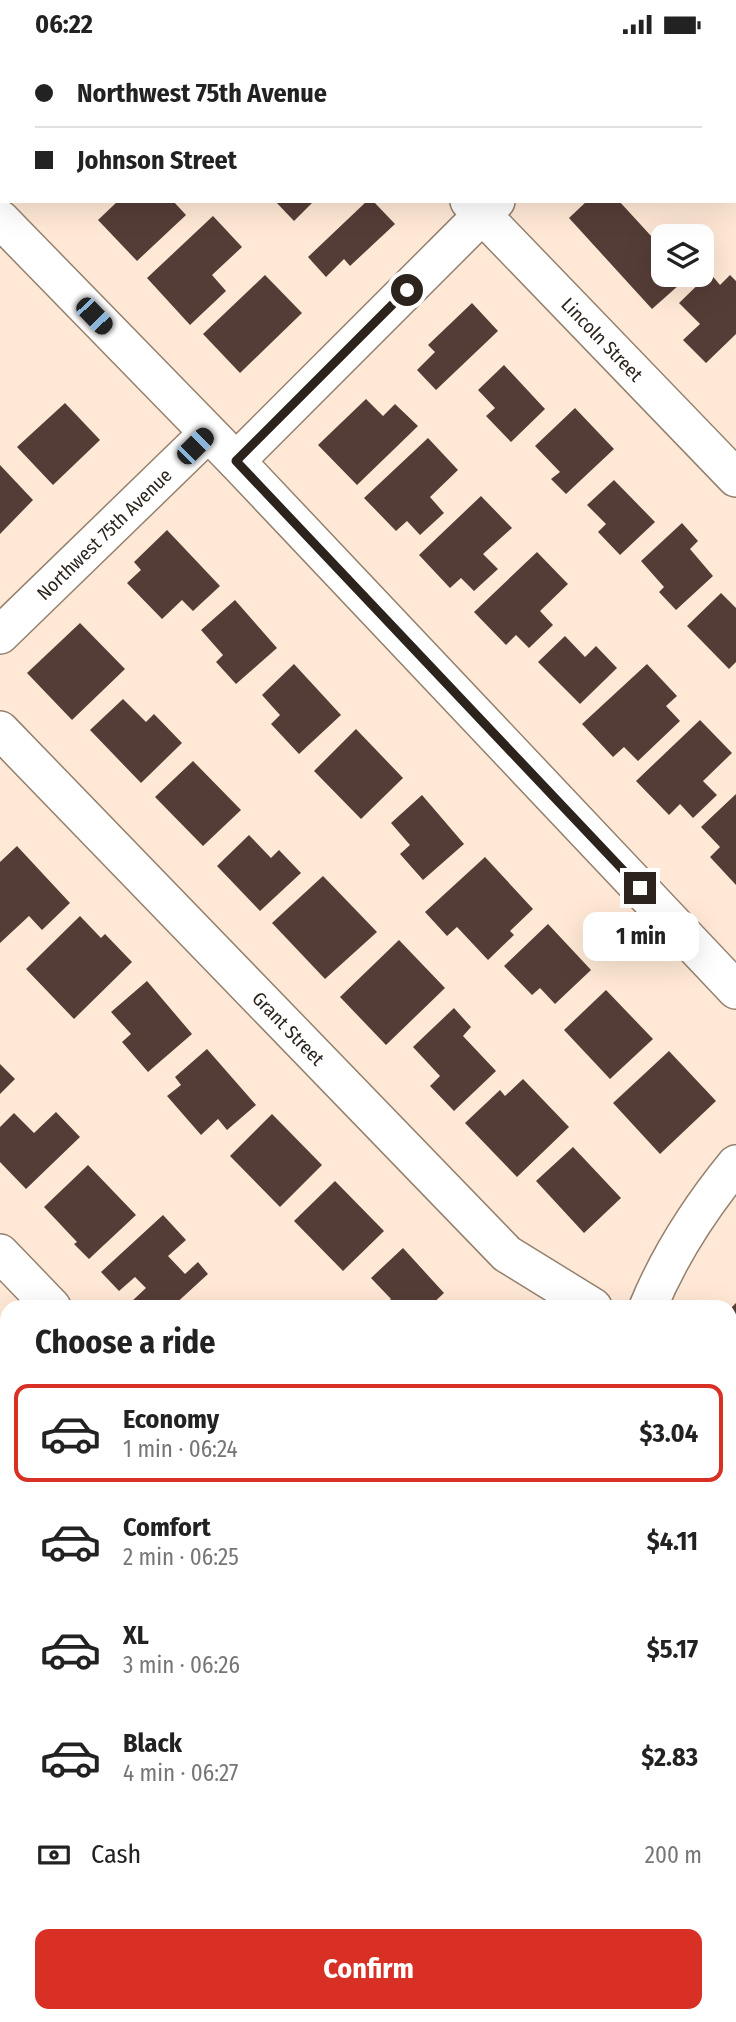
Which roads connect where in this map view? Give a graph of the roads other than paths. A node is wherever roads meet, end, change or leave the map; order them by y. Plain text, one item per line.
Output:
1 (482, 206) edge
2 (0, 219) edge
3 (208, 433) junction
4 (236, 461) junction
5 (736, 478) edge
6 (0, 635) edge
7 (0, 730) edge
8 (736, 990) edge
9 (736, 1164) edge
10 (0, 1254) edge
11 (45, 1300) edge
12 (582, 1300) edge
13 (651, 1300) edge

1 - 4 street
1 - 5 street, Lincoln Street
2 - 3 street
3 - 4 street
3 - 6 street, Northwest 75th Avenue
4 - 8 street
7 - 12 street, Grant Street
9 - 13 street
10 - 11 street

